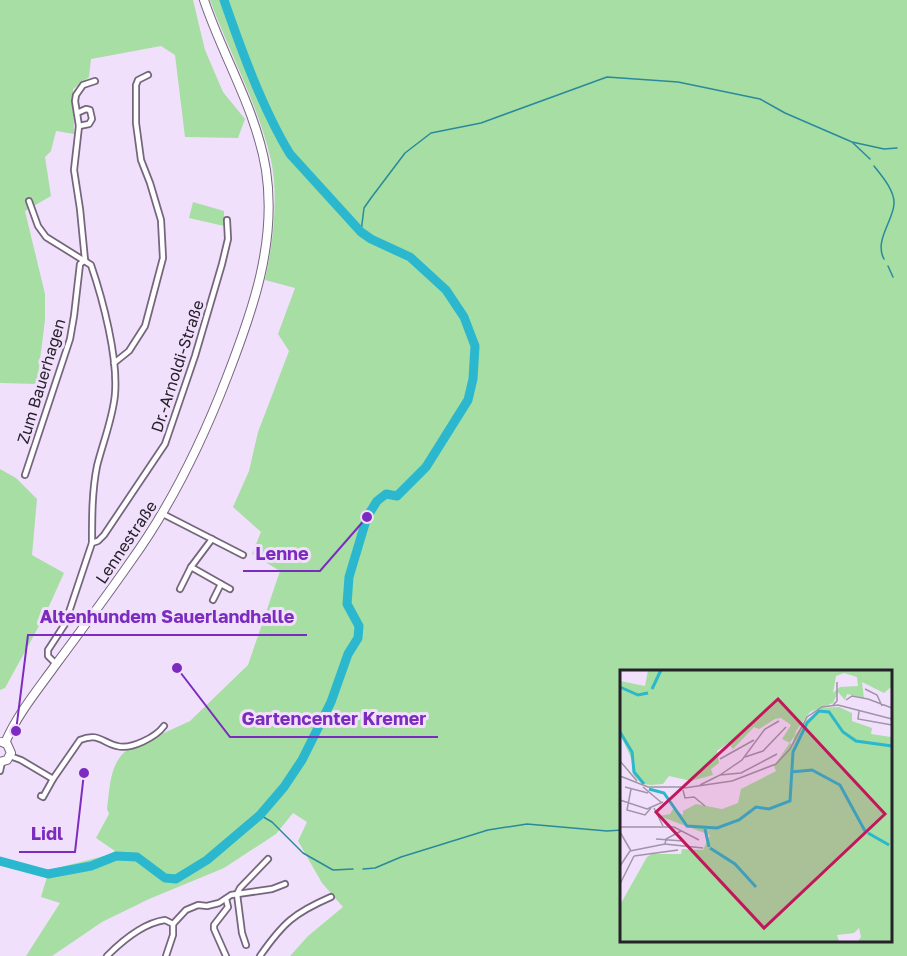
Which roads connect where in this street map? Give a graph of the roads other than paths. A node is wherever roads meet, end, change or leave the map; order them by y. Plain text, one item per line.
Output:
1 (204, 0) edge
2 (148, 75) dead end
3 (95, 81) dead end
4 (77, 113) junction
5 (79, 126) junction
6 (29, 201) dead end
7 (227, 220) dead end
8 (85, 260) junction
9 (114, 363) junction
10 (25, 475) dead end
11 (163, 514) junction
12 (212, 539) junction
13 (92, 543) junction
14 (243, 555) dead end
15 (191, 567) junction
16 (221, 584) junction
17 (180, 589) dead end
18 (230, 589) dead end
19 (213, 600) dead end
20 (56, 664) junction
21 (164, 726) dead end
22 (2, 742) edge
23 (10, 756) junction
24 (1, 762) edge
25 (0, 771) edge
26 (53, 779) junction
27 (41, 796) dead end
28 (268, 859) dead end
29 (285, 884) dead end
30 (237, 894) junction
31 (331, 897) dead end
32 (226, 899) junction
33 (173, 924) junction
34 (246, 945) dead end
35 (107, 956) edge
36 (166, 956) edge
37 (226, 956) edge
38 (260, 956) edge

1 - 11 main road, Lennestraße
2 - 9 street
3 - 4 street
4 - 5 street
4 - 5 street
5 - 8 street
6 - 8 street
7 - 13 street, Dr.-Arnoldi-Straße
8 - 9 street
8 - 10 street, Zum Bauerhagen
9 - 13 street
11 - 12 street
11 - 20 main road, Lennestraße
12 - 14 street
12 - 15 street
13 - 20 street, Dr.-Arnoldi-Straße
15 - 16 street
15 - 17 street
16 - 18 street
16 - 19 street
20 - 22 main road, Lennestraße
21 - 26 street
22 - 23 main road
23 - 24 main road
23 - 26 street
24 - 25 street
26 - 27 street
28 - 30 street
29 - 30 street
30 - 32 street
30 - 34 street
31 - 38 street
32 - 33 street
32 - 37 street
33 - 35 street
33 - 36 street

